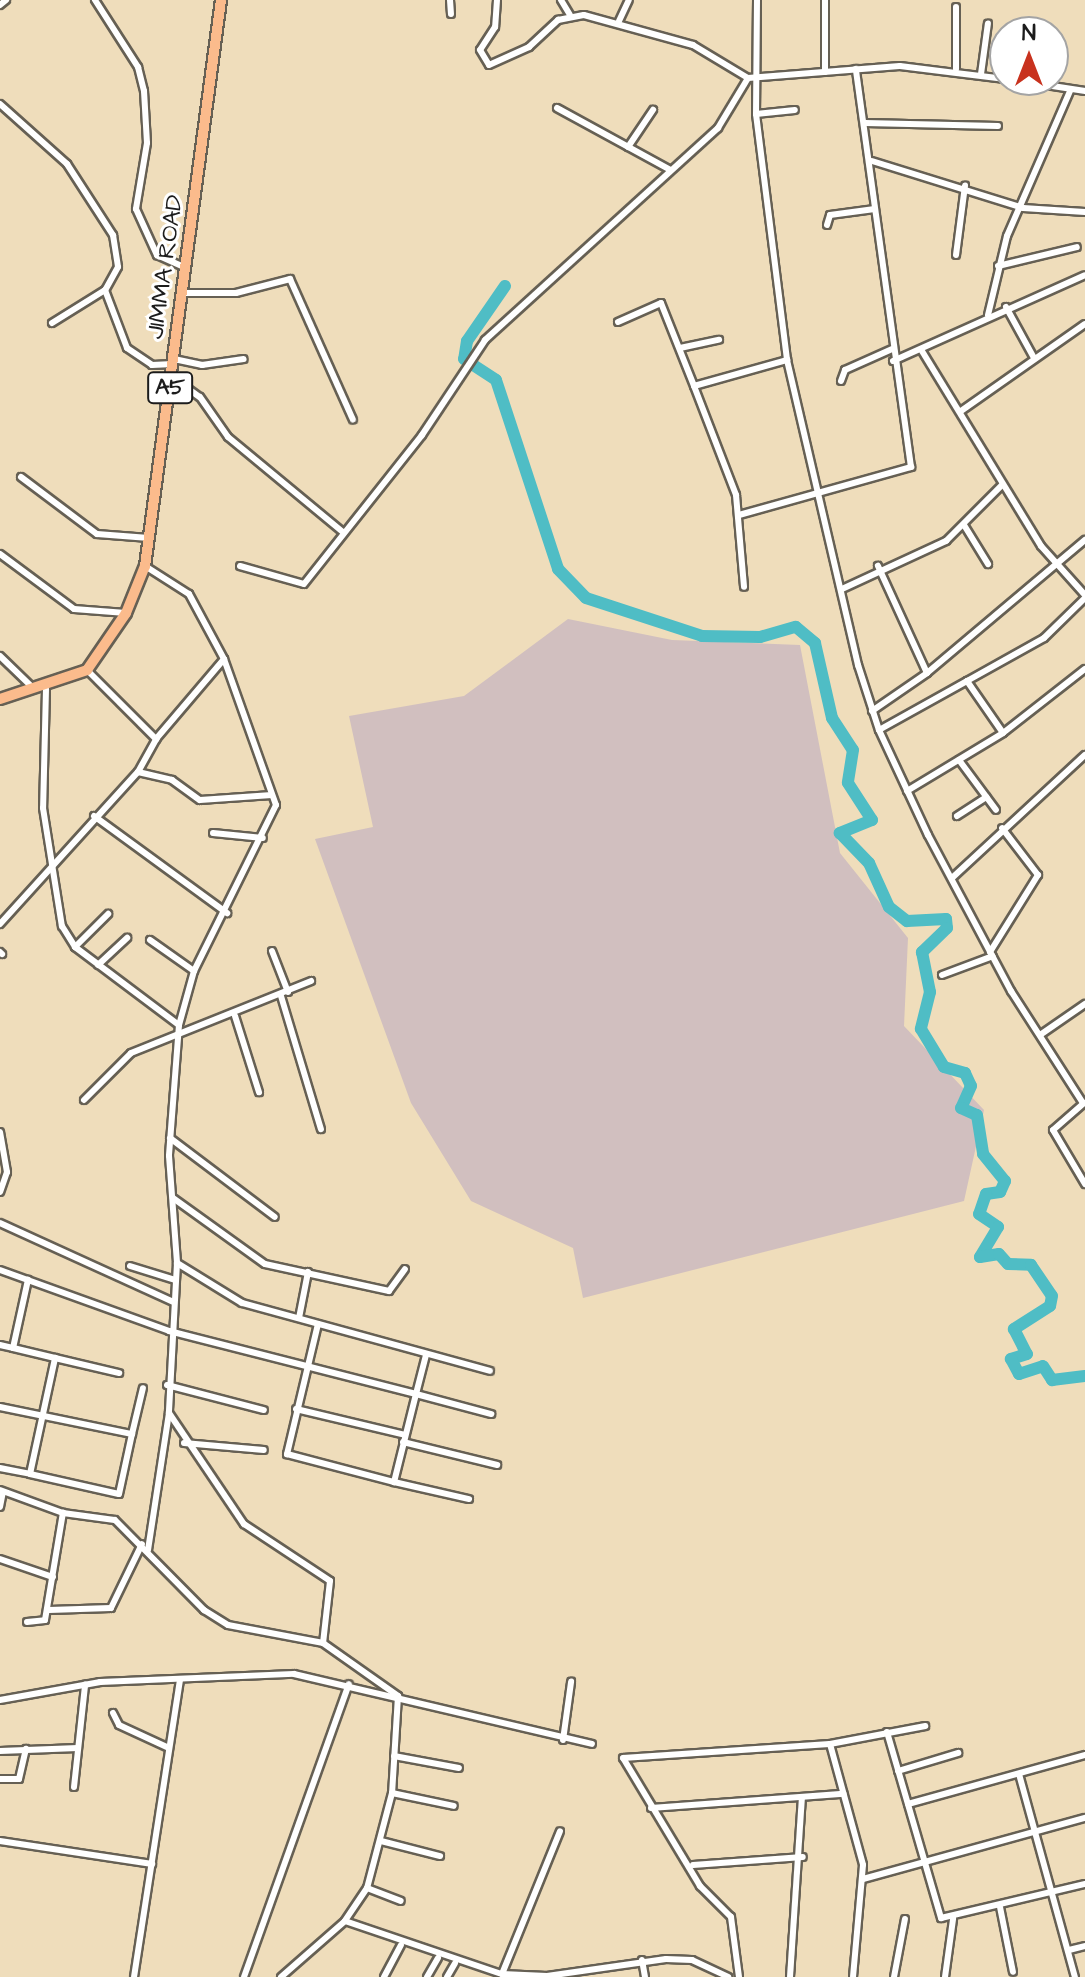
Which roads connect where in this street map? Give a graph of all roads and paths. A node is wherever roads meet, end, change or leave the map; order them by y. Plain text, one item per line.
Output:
1 (6, 0) edge
2 (95, 0) edge
3 (221, 0) edge
4 (450, 0) edge
5 (497, 0) edge
6 (561, 0) edge
7 (629, 0) edge
8 (757, 0) edge
9 (825, 0) edge
10 (0, 5) edge
11 (956, 7) dead end
12 (451, 14) dead end
13 (570, 15) junction
14 (619, 21) junction
15 (988, 23) dead end
16 (856, 69) junction
17 (956, 69) junction
18 (825, 72) junction
19 (981, 74) junction
20 (989, 76) edge
21 (751, 78) junction
22 (1070, 91) joint
23 (1085, 91) edge
24 (0, 104) edge
25 (557, 108) dead end
26 (653, 110) dead end
27 (795, 110) dead end
28 (756, 114) junction
29 (865, 123) junction
30 (998, 126) dead end
31 (628, 147) junction
32 (872, 161) junction
33 (669, 169) junction
34 (965, 186) junction
35 (1018, 206) junction
36 (875, 209) junction
37 (1085, 212) edge
38 (827, 225) dead end
39 (1077, 247) dead end
40 (956, 255) dead end
41 (998, 266) junction
42 (187, 268) junction
43 (1085, 275) edge
44 (105, 290) junction
45 (184, 293) junction
46 (1006, 307) junction
47 (988, 315) junction
48 (618, 322) dead end
49 (52, 323) dead end
50 (1085, 324) edge
51 (719, 340) dead end
52 (680, 348) junction
53 (892, 349) junction
54 (922, 351) junction
55 (1034, 358) junction
56 (244, 359) dead end
57 (787, 360) junction
58 (893, 361) junction
59 (174, 362) junction
60 (172, 377) junction
61 (841, 381) dead end
62 (694, 386) junction
63 (961, 411) junction
64 (353, 420) dead end
65 (21, 477) dead end
66 (1002, 485) junction
67 (821, 491) junction
68 (739, 515) junction
69 (964, 525) junction
70 (343, 532) junction
71 (151, 538) junction
72 (1085, 540) edge
73 (0, 554) edge
74 (1057, 563) junction
75 (988, 564) dead end
76 (145, 566) junction
77 (240, 566) dead end
78 (878, 566) junction
79 (744, 587) dead end
80 (842, 589) junction
81 (1085, 596) edge
82 (126, 613) junction
83 (0, 656) edge
84 (224, 659) junction
85 (1085, 669) edge
86 (87, 670) junction
87 (927, 673) junction
88 (967, 681) junction
89 (41, 691) junction
90 (0, 699) edge
91 (872, 711) junction
92 (879, 730) junction
93 (1003, 733) junction
94 (156, 739) junction
95 (1085, 755) edge
96 (959, 760) junction
97 (138, 772) junction
98 (907, 791) junction
99 (272, 795) junction
100 (986, 797) junction
101 (996, 810) dead end
102 (94, 816) junction
103 (957, 816) dead end
104 (1002, 828) junction
105 (213, 833) dead end
106 (263, 838) junction
107 (50, 865) junction
108 (952, 878) junction
109 (227, 913) junction
110 (108, 914) dead end
111 (0, 924) edge
112 (127, 938) dead end
113 (150, 940) dead end
114 (75, 947) junction
115 (272, 951) dead end
116 (992, 954) junction
117 (98, 965) junction
118 (194, 971) junction
119 (942, 975) dead end
120 (311, 981) dead end
121 (284, 994) junction
122 (1085, 1004) edge
123 (235, 1016) junction
124 (179, 1025) junction
125 (1040, 1035) junction
126 (182, 1037) junction
127 (259, 1092) dead end
128 (84, 1100) dead end
129 (1084, 1103) edge
130 (321, 1129) dead end
131 (0, 1132) edge
132 (170, 1138) junction
133 (1085, 1184) edge
134 (0, 1192) edge
135 (173, 1198) junction
136 (275, 1217) dead end
137 (0, 1223) edge
138 (177, 1263) junction
139 (130, 1266) dead end
140 (405, 1269) dead end
141 (0, 1270) edge
142 (308, 1272) junction
143 (28, 1280) junction
144 (175, 1280) junction
145 (173, 1302) junction
146 (299, 1318) junction
147 (318, 1324) junction
148 (169, 1331) junction
149 (0, 1345) edge
150 (13, 1348) junction
151 (426, 1355) junction
152 (55, 1358) junction
153 (307, 1365) junction
154 (490, 1371) dead end
155 (119, 1373) dead end
156 (167, 1385) junction
157 (143, 1388) dead end
158 (416, 1394) junction
159 (0, 1407) edge
160 (296, 1409) junction
161 (264, 1410) dead end
162 (169, 1413) junction
163 (491, 1414) dead end
164 (42, 1416) junction
165 (132, 1434) junction
166 (404, 1439) junction
167 (184, 1443) junction
168 (264, 1450) dead end
169 (497, 1465) dead end
170 (0, 1468) edge
171 (30, 1474) junction
172 (394, 1482) junction
173 (2, 1491) edge
174 (469, 1499) dead end
175 (0, 1507) edge
176 (63, 1513) junction
177 (145, 1547) junction
178 (0, 1559) edge
179 (53, 1577) junction
180 (49, 1610) junction
181 (27, 1622) dead end
182 (323, 1643) junction
183 (180, 1680) junction
184 (571, 1682) dead end
185 (349, 1684) junction
186 (85, 1685) junction
187 (398, 1696) junction
188 (0, 1700) edge
189 (113, 1713) dead end
190 (925, 1726) dead end
191 (887, 1732) junction
192 (563, 1740) junction
193 (592, 1744) dead end
194 (830, 1744) junction
195 (78, 1748) junction
196 (169, 1748) junction
197 (26, 1749) junction
198 (0, 1751) edge
199 (958, 1753) dead end
200 (1085, 1755) edge
201 (394, 1756) junction
202 (459, 1768) dead end
203 (898, 1771) junction
204 (1019, 1774) junction
205 (0, 1779) edge
206 (74, 1787) dead end
207 (392, 1793) junction
208 (843, 1794) junction
209 (802, 1797) junction
210 (908, 1804) junction
211 (454, 1806) dead end
212 (651, 1808) junction
213 (1085, 1818) edge
214 (560, 1831) dead end
215 (1036, 1831) junction
216 (0, 1841) edge
217 (381, 1841) junction
218 (440, 1856) dead end
219 (803, 1857) junction
220 (924, 1862) junction
221 (152, 1864) junction
222 (693, 1865) junction
223 (863, 1879) junction
224 (1085, 1884) edge
225 (367, 1888) junction
226 (1053, 1893) junction
227 (401, 1901) dead end
228 (1000, 1907) junction
229 (905, 1919) dead end
230 (953, 1919) junction
231 (345, 1921) junction
232 (401, 1945) junction
233 (1085, 1946) edge
234 (1069, 1950) junction
235 (438, 1958) junction
236 (642, 1960) junction
237 (455, 1963) junction
238 (1013, 1972) dead end
239 (501, 1975) edge
240 (550, 1976) edge
241 (134, 1977) edge
242 (244, 1977) edge
243 (281, 1977) edge
244 (384, 1977) edge
245 (427, 1977) edge
246 (447, 1977) edge
247 (645, 1977) edge
248 (728, 1977) edge
249 (739, 1977) edge
250 (790, 1977) edge
251 (853, 1977) edge
252 (894, 1977) edge
253 (945, 1977) edge
254 (1075, 1977) edge

1 - 10 street
2 - 42 street
3 - 42 highway, JIMMA ROAD / A5
4 - 12 street
5 - 13 street
6 - 13 street
7 - 14 street
8 - 21 street
9 - 18 street
11 - 17 street
13 - 14 street
14 - 21 street
15 - 19 street
16 - 17 street
16 - 18 street
16 - 29 street
17 - 19 street
18 - 21 street
19 - 20 street
21 - 28 street
21 - 33 street
22 - 23 street
22 - 35 street
24 - 44 street
25 - 31 street
26 - 31 street
27 - 28 street
28 - 57 street
29 - 30 street
29 - 32 street
31 - 33 street
32 - 34 street
32 - 36 street
33 - 70 street
34 - 35 street
34 - 40 street
35 - 37 street
35 - 41 street
36 - 38 street
36 - 53 street
39 - 41 street
41 - 47 street
42 - 45 highway, JIMMA ROAD / A5
43 - 46 street
44 - 49 street
44 - 59 street
45 - 59 highway, JIMMA ROAD / A5
45 - 64 street
46 - 47 street
46 - 55 street
47 - 54 street
48 - 52 street
50 - 55 street
51 - 52 street
52 - 62 street
53 - 58 street
53 - 61 street
54 - 58 street
54 - 63 street
55 - 63 street
56 - 59 street
57 - 62 street
57 - 67 street
58 - 67 street
59 - 60 highway, JIMMA ROAD / A5
60 - 70 street
60 - 71 highway, JIMMA ROAD / A5
62 - 68 street
63 - 66 street
65 - 71 street
66 - 69 street
66 - 74 street
67 - 68 street
67 - 80 street
68 - 79 street
69 - 75 street
69 - 78 street
70 - 77 street
71 - 76 highway, JIMMA ROAD / A5
72 - 74 street
73 - 82 street
74 - 81 street
74 - 87 street
76 - 82 highway, JIMMA ROAD / A5
76 - 84 street
78 - 80 street
78 - 87 street
80 - 91 street
81 - 88 street
82 - 86 highway, JIMMA ROAD / A5
83 - 89 street
84 - 94 street
84 - 99 street
85 - 93 street
86 - 89 highway
86 - 94 street
87 - 91 street
88 - 92 street
88 - 93 street
89 - 90 highway
89 - 107 street
91 - 92 street
92 - 98 street
93 - 96 street
94 - 97 street
95 - 104 street
96 - 98 street
96 - 100 street
97 - 99 street
97 - 102 street
98 - 108 street
99 - 106 street
100 - 101 street
100 - 103 street
102 - 107 street
102 - 109 street
104 - 108 street
104 - 116 street
105 - 106 street
106 - 109 street
107 - 111 street
107 - 114 street
108 - 116 street
109 - 118 street
110 - 114 street
112 - 117 street
113 - 118 street
114 - 117 street
115 - 121 street
116 - 119 street
116 - 125 street
117 - 124 street
118 - 124 street
120 - 121 street
121 - 123 street
121 - 130 street
122 - 125 street
123 - 126 street
123 - 127 street
124 - 126 street
125 - 129 street
126 - 128 street
126 - 132 street
129 - 133 street
131 - 134 street
132 - 135 street
132 - 136 street
135 - 138 street
135 - 142 street
137 - 145 street
138 - 144 street
138 - 146 street
139 - 144 street
140 - 142 street
141 - 143 street
142 - 146 street
143 - 148 street
143 - 150 street
144 - 145 street
145 - 148 street
146 - 147 street
147 - 151 street
147 - 153 street
148 - 153 street
148 - 156 street
149 - 150 street
150 - 152 street
151 - 154 street
151 - 158 street
152 - 155 street
152 - 164 street
153 - 158 street
153 - 160 street
156 - 161 street
156 - 162 street
157 - 165 street
158 - 163 street
158 - 166 street
159 - 164 street
160 - 166 street
160 - 172 street
162 - 167 street
162 - 177 street
164 - 165 street
164 - 171 street
165 - 171 street
166 - 169 street
166 - 172 street
167 - 168 street
167 - 182 street
170 - 171 street
172 - 174 street
173 - 175 street
173 - 176 street
176 - 177 street
176 - 179 street
177 - 180 street
177 - 182 street
178 - 179 street
179 - 180 street
180 - 181 street
182 - 187 street
183 - 185 street
183 - 186 street
183 - 196 street
184 - 192 street
185 - 187 street
185 - 242 street
186 - 188 street
186 - 195 street
187 - 192 street
187 - 201 street
189 - 196 street
190 - 191 street
191 - 194 street
191 - 203 street
192 - 193 street
194 - 208 street
194 - 212 street
195 - 197 street
195 - 206 street
196 - 221 street
197 - 198 street
197 - 205 street
199 - 203 street
200 - 204 street
201 - 202 street
201 - 207 street
203 - 210 street
204 - 210 street
204 - 215 street
207 - 211 street
207 - 217 street
208 - 209 street
208 - 223 street
209 - 212 street
209 - 219 street
210 - 220 street
212 - 222 street
213 - 215 street
214 - 239 street
215 - 220 street
215 - 226 street
216 - 221 street
217 - 218 street
217 - 225 street
219 - 222 street
219 - 250 street
220 - 223 street
220 - 230 street
221 - 241 street
222 - 249 street
223 - 251 street
224 - 226 street
225 - 227 street
225 - 231 street
226 - 228 street
226 - 234 street
228 - 230 street
228 - 238 street
229 - 252 street
230 - 253 street
231 - 232 street
231 - 243 street
232 - 235 street
232 - 244 street
233 - 234 street
234 - 254 street
235 - 237 street
235 - 245 street
236 - 240 street
236 - 247 street
236 - 248 street
237 - 239 street
237 - 246 street
239 - 240 street

